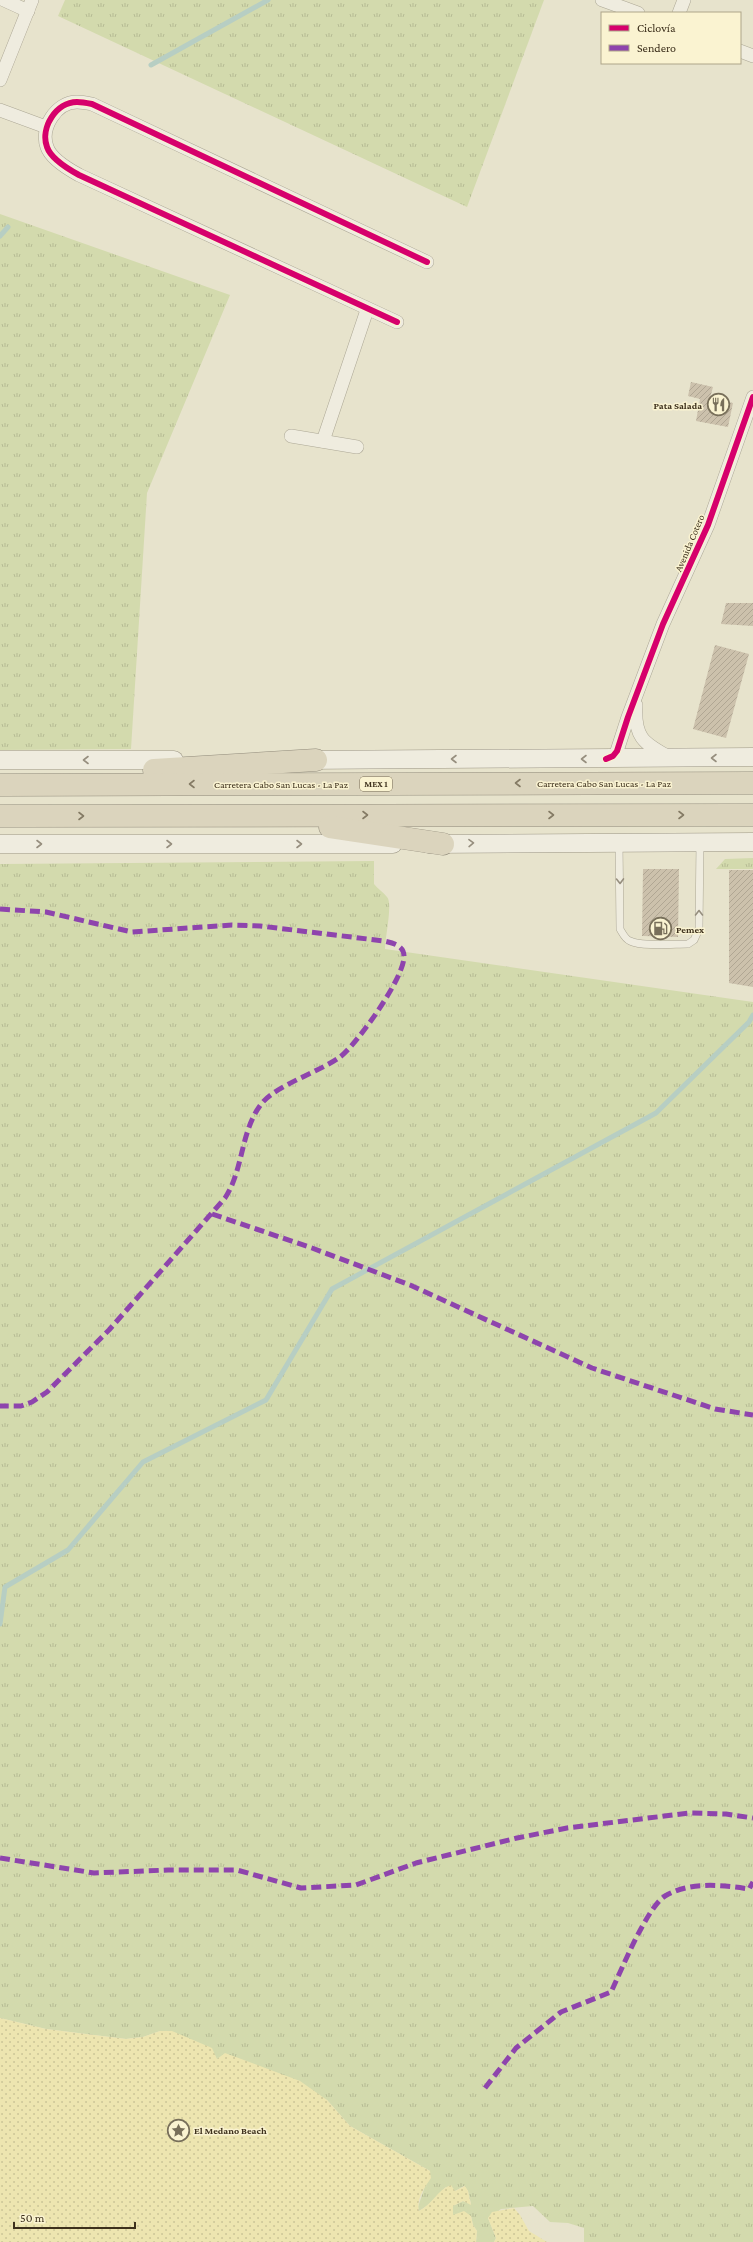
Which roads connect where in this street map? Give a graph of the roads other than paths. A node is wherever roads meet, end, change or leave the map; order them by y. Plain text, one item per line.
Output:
1 (4, 0) edge
2 (602, 0) edge
3 (684, 0) edge
4 (30, 6) edge
5 (635, 12) edge
6 (680, 12) edge
7 (741, 51) edge
8 (753, 56) edge
9 (0, 80) edge
10 (0, 110) edge
11 (46, 127) junction
12 (427, 262) dead end
13 (367, 310) junction
14 (397, 322) dead end
15 (753, 397) edge
16 (291, 436) dead end
17 (323, 442) junction
18 (357, 447) dead end
19 (638, 695) junction
20 (606, 758) junction
21 (671, 758) junction
22 (753, 758) edge
23 (0, 760) edge
24 (316, 760) junction
25 (753, 783) edge
26 (0, 785) edge
27 (226, 815) junction
28 (753, 815) edge
29 (0, 816) edge
30 (619, 842) junction
31 (700, 842) junction
32 (753, 842) edge
33 (0, 844) edge
34 (443, 844) junction

1 - 4 street
2 - 5 street
3 - 6 street
4 - 9 street
7 - 8 street
10 - 11 street
11 - 12 street
11 - 13 street
13 - 14 street
13 - 17 street
15 - 19 street, Avenida Cotero
16 - 17 street
17 - 18 street
19 - 20 street
19 - 21 street
20 - 21 main road
20 -> 24 main road
22 -> 21 main road
24 -> 23 main road
24 - 26 highway
25 -> 26 highway, Carretera Cabo San Lucas - La Paz / MEX 1
27 -> 28 highway
29 -> 27 highway
27 - 34 highway
30 - 31 main road
30 -> 31 lane
34 -> 30 main road
31 - 32 main road
33 -> 34 main road

